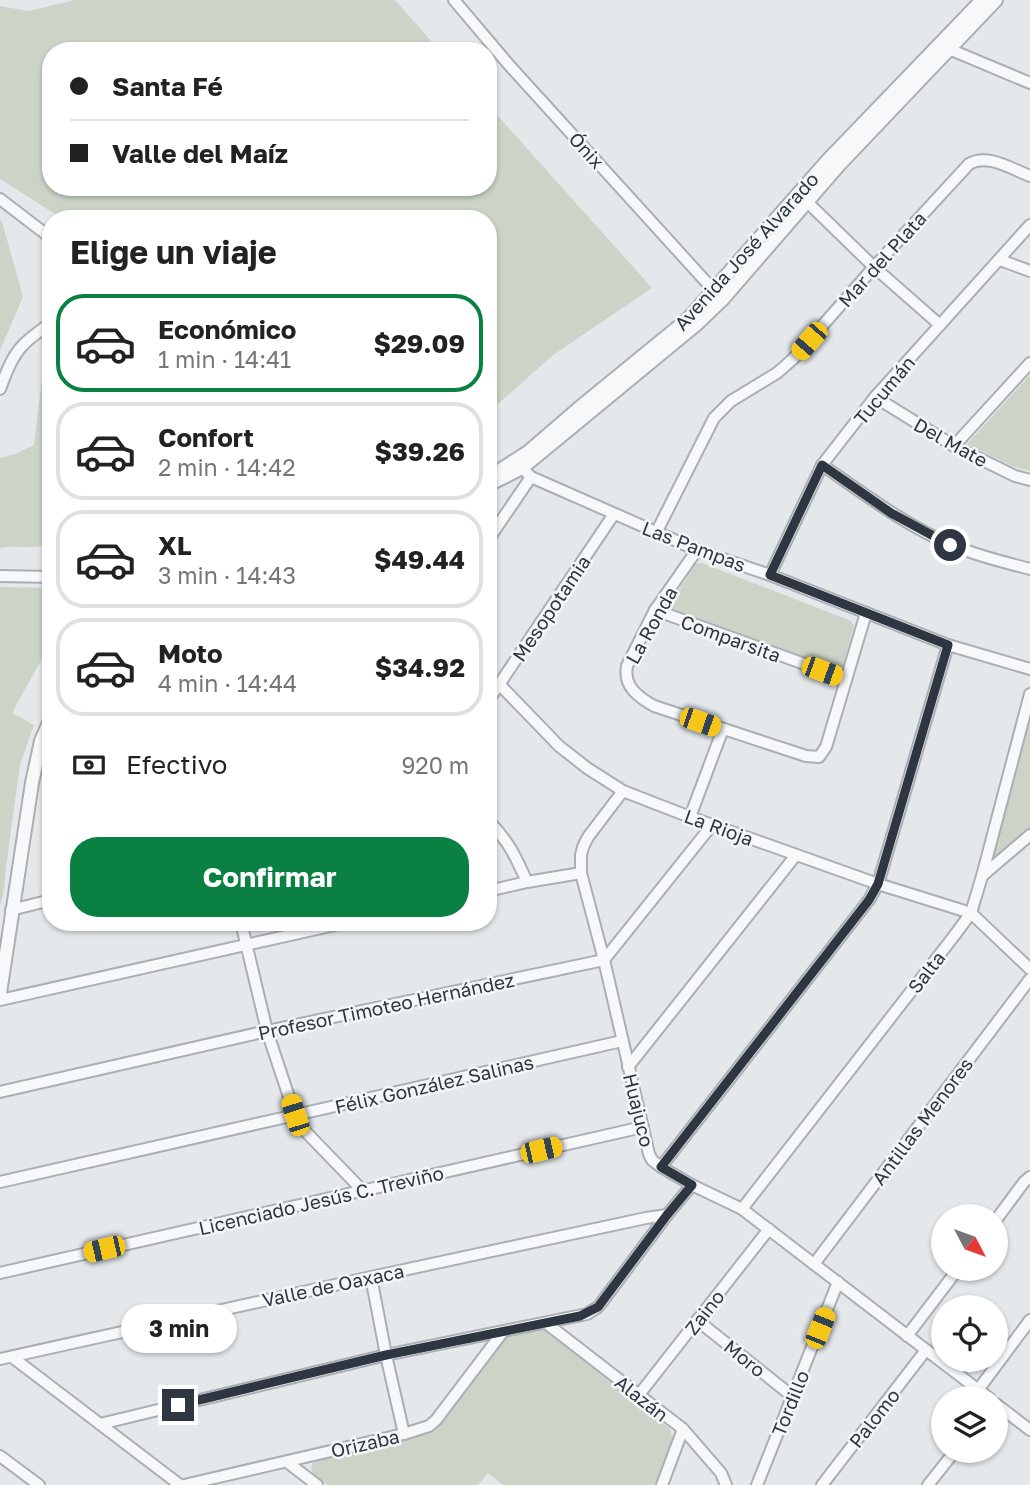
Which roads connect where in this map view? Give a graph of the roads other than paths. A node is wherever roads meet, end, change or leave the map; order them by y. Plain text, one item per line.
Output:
1 (454, 0) edge
2 (982, 0) edge
3 (996, 0) edge
4 (490, 42) edge
5 (945, 45) junction
6 (497, 51) edge
7 (1030, 83) edge
8 (1030, 176) edge
9 (803, 198) junction
10 (0, 199) edge
11 (1030, 225) edge
12 (42, 231) edge
13 (1000, 260) junction
14 (874, 267) junction
15 (1030, 271) edge
16 (718, 295) junction
17 (940, 325) junction
18 (42, 329) edge
19 (1030, 363) edge
20 (0, 389) edge
21 (876, 397) junction
22 (954, 446) junction
23 (822, 465) junction
24 (523, 469) junction
25 (497, 474) edge
26 (1030, 480) edge
27 (497, 481) edge
28 (614, 514) junction
29 (497, 522) edge
30 (656, 533) junction
31 (697, 550) junction
32 (1030, 569) edge
33 (770, 575) junction
34 (0, 576) edge
35 (42, 577) edge
36 (655, 610) junction
37 (866, 614) junction
38 (948, 645) junction
39 (1030, 669) edge
40 (846, 679) junction
41 (500, 685) junction
42 (497, 689) edge
43 (1030, 694) edge
44 (723, 729) junction
45 (42, 739) edge
46 (623, 791) junction
47 (690, 817) junction
48 (712, 825) junction
49 (497, 830) edge
50 (1030, 835) edge
51 (796, 855) junction
52 (581, 873) junction
53 (982, 876) junction
54 (527, 882) junction
55 (878, 884) junction
56 (497, 889) edge
57 (42, 902) edge
58 (11, 910) junction
59 (971, 913) junction
60 (244, 931) edge
61 (304, 931) edge
62 (247, 945) junction
63 (604, 960) junction
64 (1030, 969) edge
65 (1030, 979) edge
66 (0, 993) edge
67 (0, 1000) edge
68 (267, 1031) junction
69 (622, 1041) junction
70 (628, 1067) junction
71 (0, 1091) edge
72 (295, 1115) junction
73 (643, 1127) junction
74 (661, 1167) junction
75 (1030, 1177) edge
76 (0, 1182) edge
77 (692, 1185) junction
78 (363, 1191) junction
79 (1008, 1204) edge
80 (742, 1209) junction
81 (667, 1215) junction
82 (769, 1229) junction
83 (814, 1264) junction
84 (0, 1273) edge
85 (371, 1277) junction
86 (949, 1281) edge
87 (838, 1282) junction
88 (698, 1320) junction
89 (1030, 1320) edge
90 (546, 1323) junction
91 (502, 1333) junction
92 (907, 1336) junction
93 (926, 1350) junction
94 (386, 1355) junction
95 (6, 1358) edge
96 (973, 1386) edge
97 (981, 1386) edge
98 (638, 1396) junction
99 (792, 1396) junction
100 (1008, 1413) edge
101 (100, 1424) junction
102 (683, 1429) junction
103 (1030, 1430) edge
104 (404, 1434) junction
105 (0, 1456) edge
106 (287, 1462) junction
107 (945, 1463) edge
108 (39, 1485) edge
109 (182, 1485) edge
110 (317, 1485) edge
111 (662, 1485) edge
112 (726, 1485) edge
113 (757, 1485) edge
114 (822, 1485) edge
115 (928, 1485) edge

1 - 4 street, Ónix
2 - 5 street, Avenida José Alvarado
3 - 5 street, Avenida José Alvarado
5 - 7 street
5 - 9 street, Avenida José Alvarado
6 - 16 street, Ónix
8 - 14 street, Mar del Plata
9 - 14 street
9 - 16 street, Avenida José Alvarado
10 - 12 street
11 - 13 street, Tucumán
13 - 15 street
13 - 17 street, Tucumán
14 - 17 street
14 - 30 street, Mar del Plata
16 - 24 street, Avenida José Alvarado
17 - 21 street, Tucumán
18 - 20 street
19 - 22 street
21 - 22 street, Del Mate
21 - 23 street, Tucumán
22 - 26 street, Del Mate
23 - 32 street
23 - 33 street, Tucumán
24 - 25 street
24 - 27 street
24 - 28 street, Las Pampas
24 - 29 street
28 - 30 street, Las Pampas
28 - 41 street, Mesopotamia
30 - 31 street, Las Pampas
31 - 33 street, Las Pampas
31 - 36 street, La Ronda
33 - 37 street, Las Pampas
34 - 35 street
36 - 40 street, Comparsita
36 - 44 street, La Ronda
37 - 38 street, Las Pampas
37 - 40 street, La Ronda
38 - 39 street, Las Pampas
38 - 55 street
40 - 44 street, La Ronda
41 - 42 street, Mesopotamia
41 - 46 street, La Rioja
43 - 53 street, Salta
44 - 47 street
45 - 58 street
46 - 47 street, La Rioja
46 - 52 street, Huajuco
47 - 48 street, La Rioja
48 - 51 street, La Rioja
48 - 63 street
49 - 54 street
50 - 53 street
51 - 55 street, La Rioja
51 - 70 street
52 - 54 street
52 - 63 street, Huajuco
53 - 59 street, Salta
54 - 56 street
55 - 59 street, La Rioja
55 - 74 street
57 - 58 street
58 - 66 street
59 - 64 street
59 - 80 street, Salta
60 - 62 street
61 - 62 street
62 - 67 street
62 - 68 street
63 - 68 street, Profesor Timoteo Hernández
63 - 69 street, Huajuco
65 - 83 street, Antillas Menores
68 - 71 street, Profesor Timoteo Hernández
68 - 72 street
69 - 70 street, Huajuco
69 - 72 street, Félix González Salinas
70 - 73 street, Huajuco
72 - 76 street, Félix González Salinas
72 - 78 street
73 - 74 street, Huajuco
73 - 78 street, Licenciado Jesús C. Treviño
74 - 77 street, Huajuco
75 - 79 street
77 - 80 street, Huajuco
77 - 81 street
78 - 84 street, Licenciado Jesús C. Treviño
80 - 82 street, Huajuco
81 - 85 street, Valle de Oaxaca
81 - 90 street
82 - 83 street, Huajuco
82 - 88 street, Zaino
83 - 87 street, Huajuco
85 - 94 street
85 - 95 street, Valle de Oaxaca
86 - 92 street
87 - 92 street, Huajuco
87 - 99 street, Tordillo
88 - 98 street, Zaino
88 - 99 street, Moro
89 - 97 street
90 - 91 street
90 - 98 street, Alazán
91 - 94 street
91 - 104 street, Orizaba
92 - 93 street, Huajuco
93 - 96 street, Huajuco
93 - 114 street, Palomo
94 - 101 street
94 - 104 street
95 - 101 street
98 - 102 street, Alazán
99 - 113 street, Tordillo
100 - 103 street
101 - 109 street
102 - 111 street
102 - 112 street, Alazán
104 - 106 street, Orizaba
105 - 108 street
106 - 109 street, Orizaba
106 - 110 street
107 - 115 street

